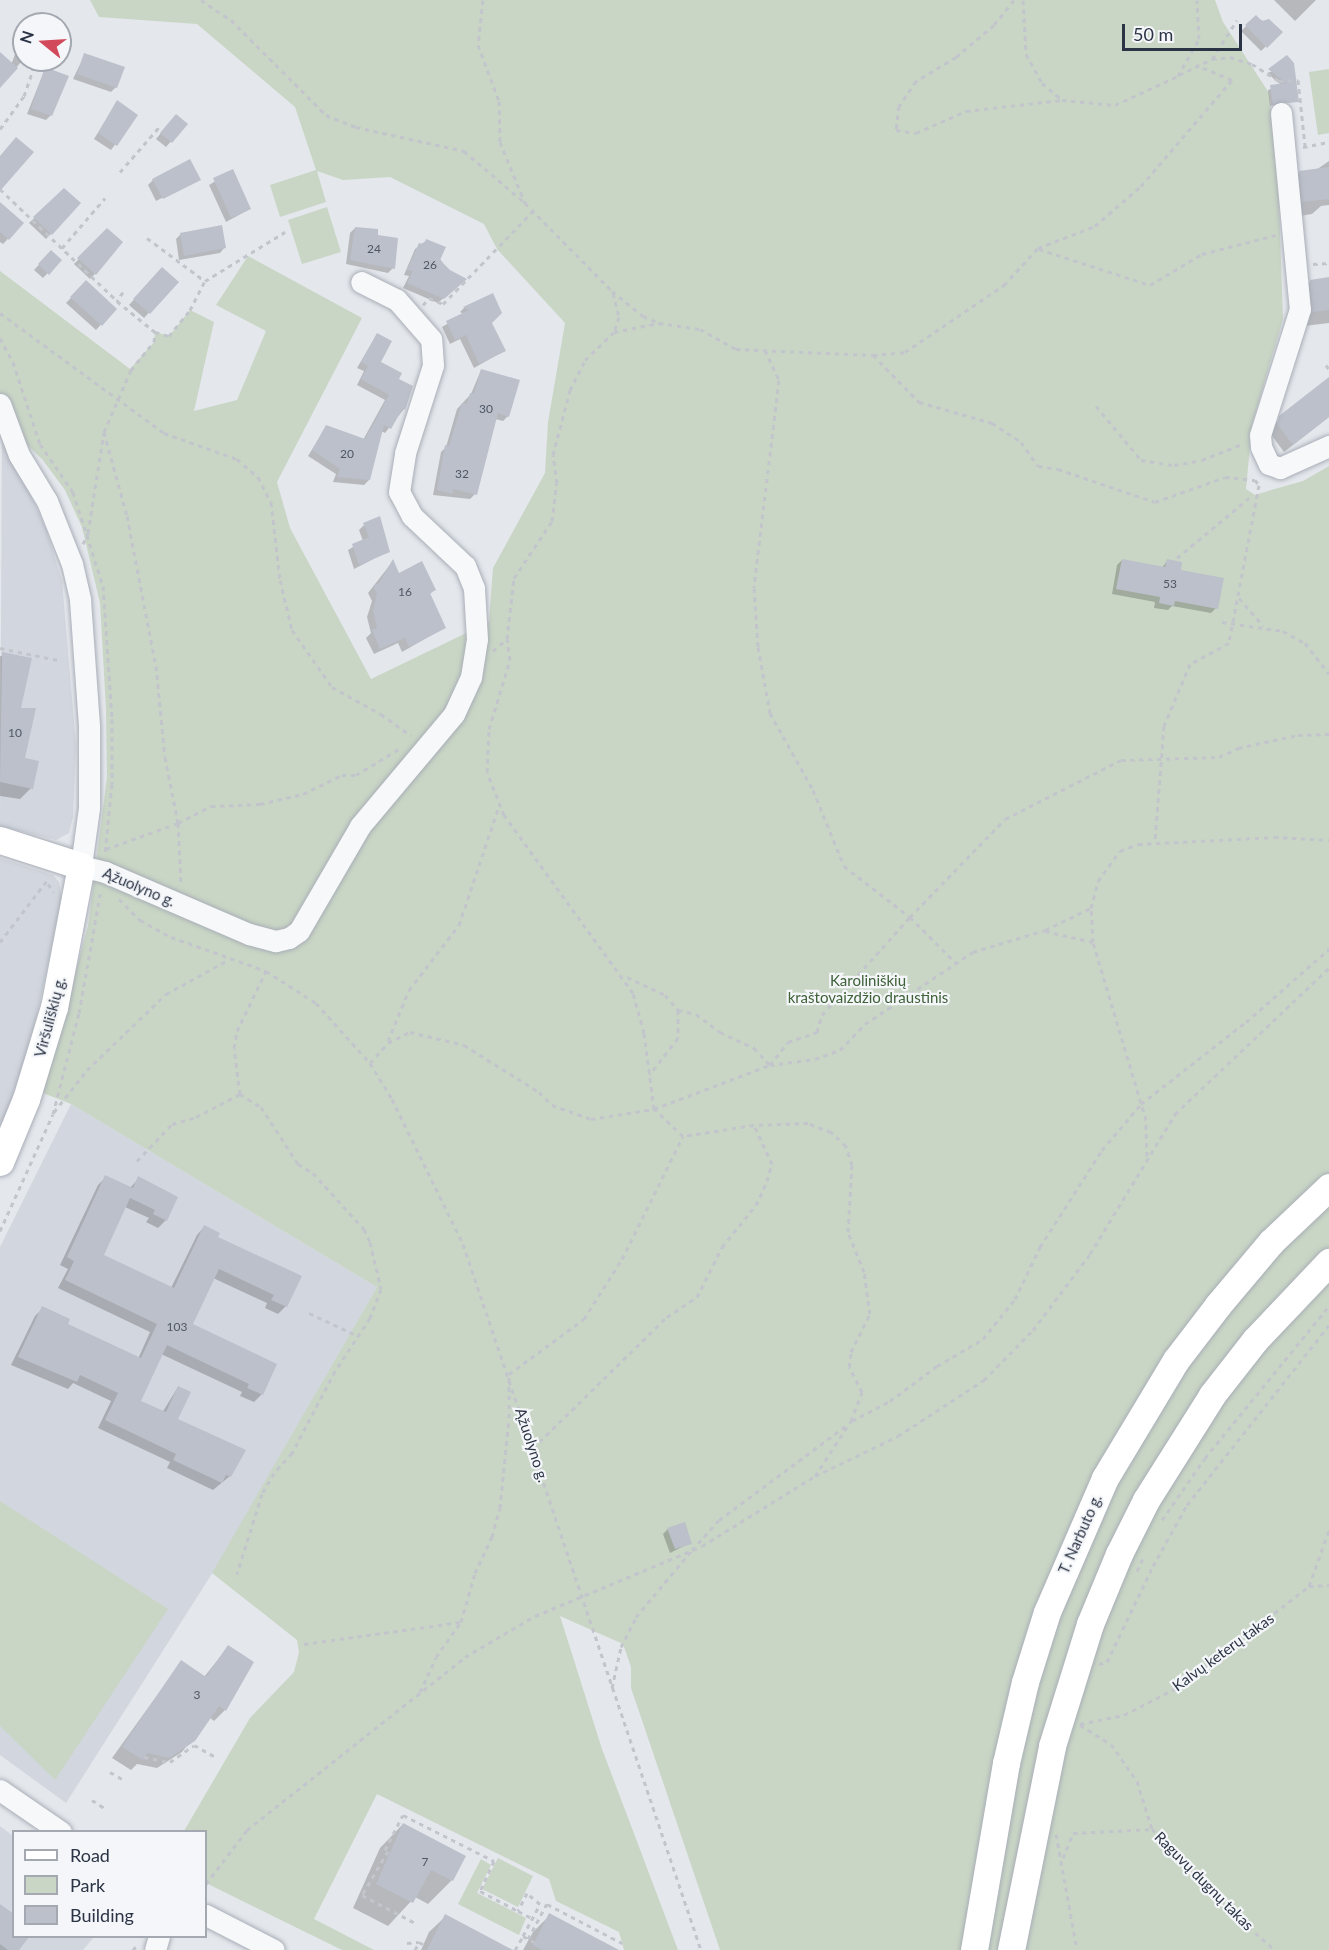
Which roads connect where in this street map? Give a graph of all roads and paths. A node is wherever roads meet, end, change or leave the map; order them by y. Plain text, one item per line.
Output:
1 (201, 0) edge
2 (483, 0) edge
3 (1014, 0) edge
4 (1023, 0) edge
5 (1197, 0) edge
6 (1237, 20) dead end
7 (1212, 59) junction
8 (1196, 65) junction
9 (32, 72) edge
10 (1178, 76) junction
11 (1062, 100) junction
12 (1281, 113) dead end
13 (160, 126) dead end
14 (0, 129) edge
15 (1329, 142) edge
16 (120, 172) dead end
17 (0, 189) edge
18 (105, 198) dead end
19 (525, 203) junction
20 (533, 212) junction
21 (285, 232) dead end
22 (1274, 236) dead end
23 (147, 238) dead end
24 (62, 248) junction
25 (1038, 248) junction
26 (205, 281) junction
27 (361, 282) dead end
28 (612, 291) junction
29 (123, 292) dead end
30 (117, 301) junction
31 (0, 313) edge
32 (414, 315) junction
33 (659, 323) junction
34 (155, 332) junction
35 (614, 332) junction
36 (0, 338) edge
37 (765, 350) junction
38 (873, 355) junction
39 (1326, 366) dead end
40 (1329, 369) edge
41 (118, 397) junction
42 (0, 404) edge
43 (1096, 406) dead end
44 (104, 432) junction
45 (1260, 435) junction
46 (1329, 446) edge
47 (1249, 498) dead end
48 (88, 533) junction
49 (1177, 558) dead end
50 (72, 564) junction
51 (1239, 598) junction
52 (1222, 622) dead end
53 (1235, 624) junction
54 (1264, 627) junction
55 (0, 648) edge
56 (62, 661) dead end
57 (1329, 674) edge
58 (1329, 734) edge
59 (427, 747) junction
60 (1160, 757) junction
61 (500, 804) junction
62 (178, 823) junction
63 (0, 840) edge
64 (1329, 840) edge
65 (1155, 841) junction
66 (105, 850) dead end
67 (93, 869) junction
68 (52, 904) dead end
69 (182, 905) junction
70 (1091, 908) junction
71 (910, 917) junction
72 (1045, 930) junction
73 (0, 942) edge
74 (1093, 942) junction
75 (1329, 949) edge
76 (229, 959) junction
77 (956, 963) junction
78 (1329, 968) edge
79 (266, 971) junction
80 (625, 977) junction
81 (678, 1010) junction
82 (388, 1043) junction
83 (370, 1063) junction
84 (770, 1065) junction
85 (650, 1074) junction
86 (240, 1094) junction
87 (1141, 1104) junction
88 (654, 1109) junction
89 (53, 1114) dead end
90 (754, 1125) junction
91 (683, 1136) junction
92 (1147, 1156) junction
93 (137, 1161) dead end
94 (0, 1162) edge
95 (1329, 1187) edge
96 (1329, 1262) edge
97 (1329, 1306) edge
98 (309, 1313) dead end
99 (1329, 1324) edge
100 (357, 1336) junction
101 (509, 1374) junction
102 (851, 1421) junction
103 (533, 1448) junction
104 (815, 1476) junction
105 (1156, 1529) dead end
106 (1329, 1530) edge
107 (692, 1550) junction
108 (1146, 1550) dead end
109 (237, 1574) dead end
110 (1132, 1581) dead end
111 (1329, 1585) edge
112 (1309, 1586) junction
113 (580, 1595) junction
114 (461, 1622) junction
115 (304, 1644) dead end
116 (1103, 1653) dead end
117 (612, 1690) junction
118 (419, 1694) junction
119 (1078, 1725) joint
120 (214, 1756) dead end
121 (144, 1757) dead end
122 (111, 1772) dead end
123 (124, 1780) dead end
124 (0, 1790) edge
125 (92, 1800) dead end
126 (106, 1809) dead end
127 (1053, 1823) dead end
128 (1152, 1829) junction
129 (58, 1830) edge
130 (1063, 1859) junction
131 (207, 1883) edge
132 (518, 1911) junction
133 (207, 1916) edge
134 (532, 1918) junction
135 (417, 1924) dead end
136 (523, 1936) junction
137 (156, 1938) edge
138 (528, 1939) junction
139 (419, 1942) junction
140 (534, 1942) dead end
141 (622, 1942) dead end
142 (407, 1943) dead end
143 (426, 1948) edge
144 (141, 1949) edge
145 (274, 1950) edge
146 (415, 1950) edge
147 (515, 1950) edge
148 (701, 1950) edge
149 (974, 1950) edge
150 (1011, 1950) edge
151 (1077, 1950) edge
152 (1275, 1950) edge

1 - 19 path
2 - 19 path
3 - 11 path
4 - 11 path
5 - 10 path
6 - 7 path
7 - 8 path
7 - 15 path
8 - 10 path
8 - 25 path
9 - 14 path
10 - 11 path
12 - 45 street
13 - 16 path
17 - 24 path
18 - 24 path
19 - 20 path
20 - 28 path
20 - 32 path
21 - 26 path
22 - 25 path
23 - 26 path
24 - 30 path
25 - 38 path
26 - 34 path
27 - 32 street
28 - 33 path
28 - 35 path
29 - 30 path
30 - 34 path
31 - 41 path
32 - 59 street
33 - 35 path
33 - 37 path
34 - 41 path
35 - 61 path
36 - 48 path
37 - 38 path
37 - 71 path
38 - 51 path
39 - 40 path
41 - 44 path
41 - 59 path
42 - 50 street
43 - 45 path
44 - 48 path
44 - 62 path
45 - 46 street
47 - 49 path
48 - 50 path
50 - 67 street
51 - 53 path
51 - 54 path
52 - 53 path
53 - 54 path
53 - 60 path
54 - 57 path
55 - 56 path
58 - 60 path
59 - 62 path
59 - 69 street, Ąžuolyno g.
60 - 65 path
60 - 71 path
61 - 80 path
61 - 82 path
62 - 66 path
62 - 69 path
63 - 67 main road, Ąžuolyno g.
64 - 65 path
65 - 70 path
67 - 69 street, Ąžuolyno g.
67 - 76 path, Ąžuolyno g.
67 - 94 main road, Viršuliškių g.
68 - 73 path
70 - 72 path
70 - 74 path
71 - 77 path
71 - 84 path
72 - 74 path
72 - 77 path
74 - 87 path
75 - 87 path
76 - 79 path, Ąžuolyno g.
76 - 89 path
77 - 84 path
78 - 92 path
79 - 83 path, Ąžuolyno g.
79 - 86 path
80 - 81 path
80 - 85 path
81 - 84 path
81 - 85 path
82 - 83 path
82 - 88 path
83 - 101 path, Ąžuolyno g.
84 - 88 path
85 - 88 path
86 - 93 path
86 - 100 path
87 - 92 path
87 - 102 path
88 - 91 path
90 - 91 path
90 - 102 path
90 - 103 path
91 - 101 path
92 - 104 path
95 - 149 main road, T. Narbuto g.
96 - 150 main road
97 - 105 path
98 - 100 path
99 - 116 path
100 - 109 path
101 - 103 path, Ąžuolyno g.
101 - 114 path
102 - 104 path
102 - 107 path
103 - 113 path, Ąžuolyno g.
104 - 107 path
106 - 112 path
107 - 113 path
107 - 117 path
108 - 110 path
111 - 112 path
112 - 119 path, Kalvų keterų takas
113 - 117 path, Ąžuolyno g.
113 - 118 path
114 - 115 path
114 - 118 path
117 - 148 path, Ąžuolyno g.
118 - 131 path
119 - 128 path, Raguvų dugnų takas
120 - 121 path
122 - 123 path
124 - 129 street
125 - 126 path
127 - 130 path
128 - 130 path
128 - 152 path, Raguvų dugnų takas
130 - 151 path
132 - 134 path
132 - 134 path
132 - 135 path
133 - 145 street
134 - 136 path
136 - 138 path
136 - 147 path
137 - 144 street
138 - 140 path
138 - 141 path
139 - 142 path
139 - 143 path
139 - 146 path

